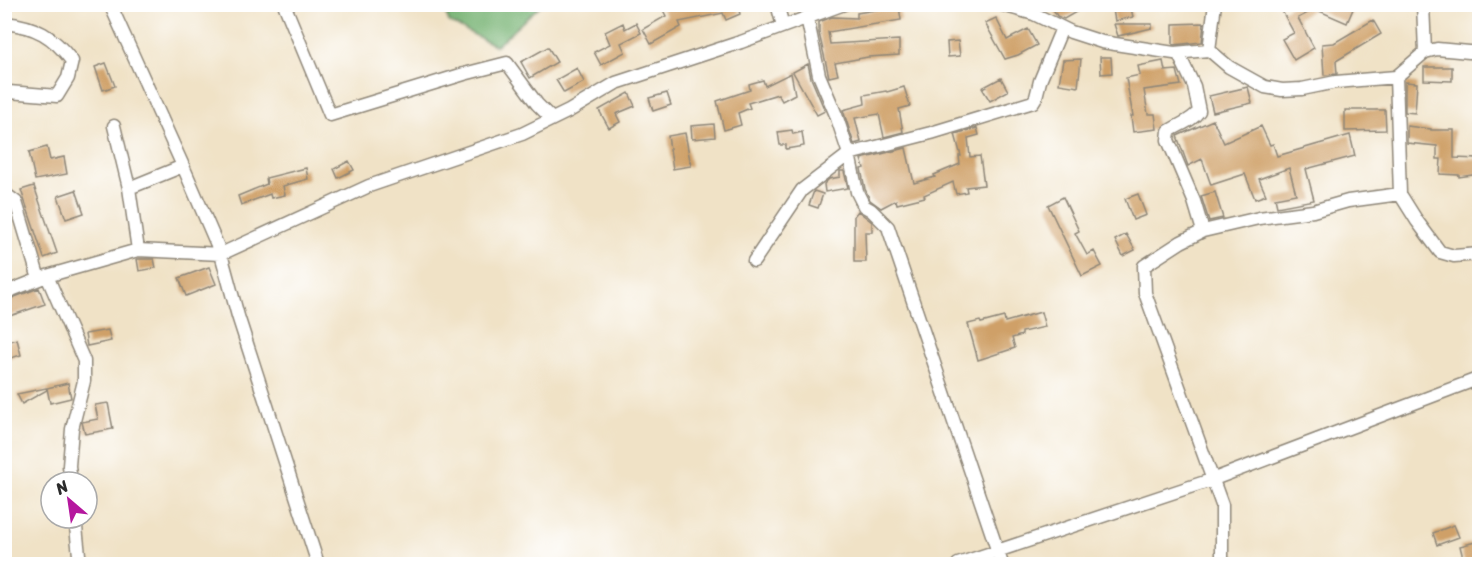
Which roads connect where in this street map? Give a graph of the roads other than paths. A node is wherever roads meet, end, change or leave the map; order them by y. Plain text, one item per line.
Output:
1 (110, 4) edge
2 (284, 4) edge
3 (777, 4) edge
4 (844, 4) edge
5 (999, 4) edge
6 (1215, 4) edge
7 (1423, 4) edge
8 (807, 17) junction
9 (4, 23) edge
10 (783, 26) junction
11 (1062, 28) junction
12 (1209, 50) junction
13 (1178, 52) junction
14 (1425, 52) junction
15 (1479, 53) edge
16 (1396, 77) junction
17 (4, 94) edge
18 (552, 118) junction
19 (114, 126) dead end
20 (849, 154) junction
21 (183, 166) junction
22 (129, 188) junction
23 (4, 193) edge
24 (1400, 194) junction
25 (1203, 231) junction
26 (138, 250) junction
27 (221, 254) junction
28 (1479, 254) edge
29 (754, 261) dead end
30 (43, 278) junction
31 (4, 293) edge
32 (1479, 378) edge
33 (70, 470) edge
34 (1214, 479) junction
35 (76, 530) edge
36 (1000, 558) edge
37 (80, 564) edge
38 (318, 564) edge
39 (958, 564) edge
40 (1221, 564) edge

1 - 21 street
2 - 18 street
3 - 10 street
4 - 8 street
5 - 11 street
6 - 12 street
7 - 14 street
8 - 10 street
8 - 20 street
9 - 17 street
10 - 18 street
11 - 13 street
11 - 20 street
12 - 13 street
12 - 16 street
13 - 25 street
14 - 15 street
14 - 16 street
16 - 24 street
18 - 27 street
19 - 22 street
20 - 29 street
20 - 36 street
21 - 22 street
21 - 27 street
22 - 26 street
23 - 30 street
24 - 25 street
24 - 28 street
25 - 34 street
26 - 27 street
26 - 30 street
27 - 38 street
30 - 31 street
30 - 33 street
32 - 34 street
34 - 36 street
34 - 40 street
35 - 37 street
36 - 39 street

